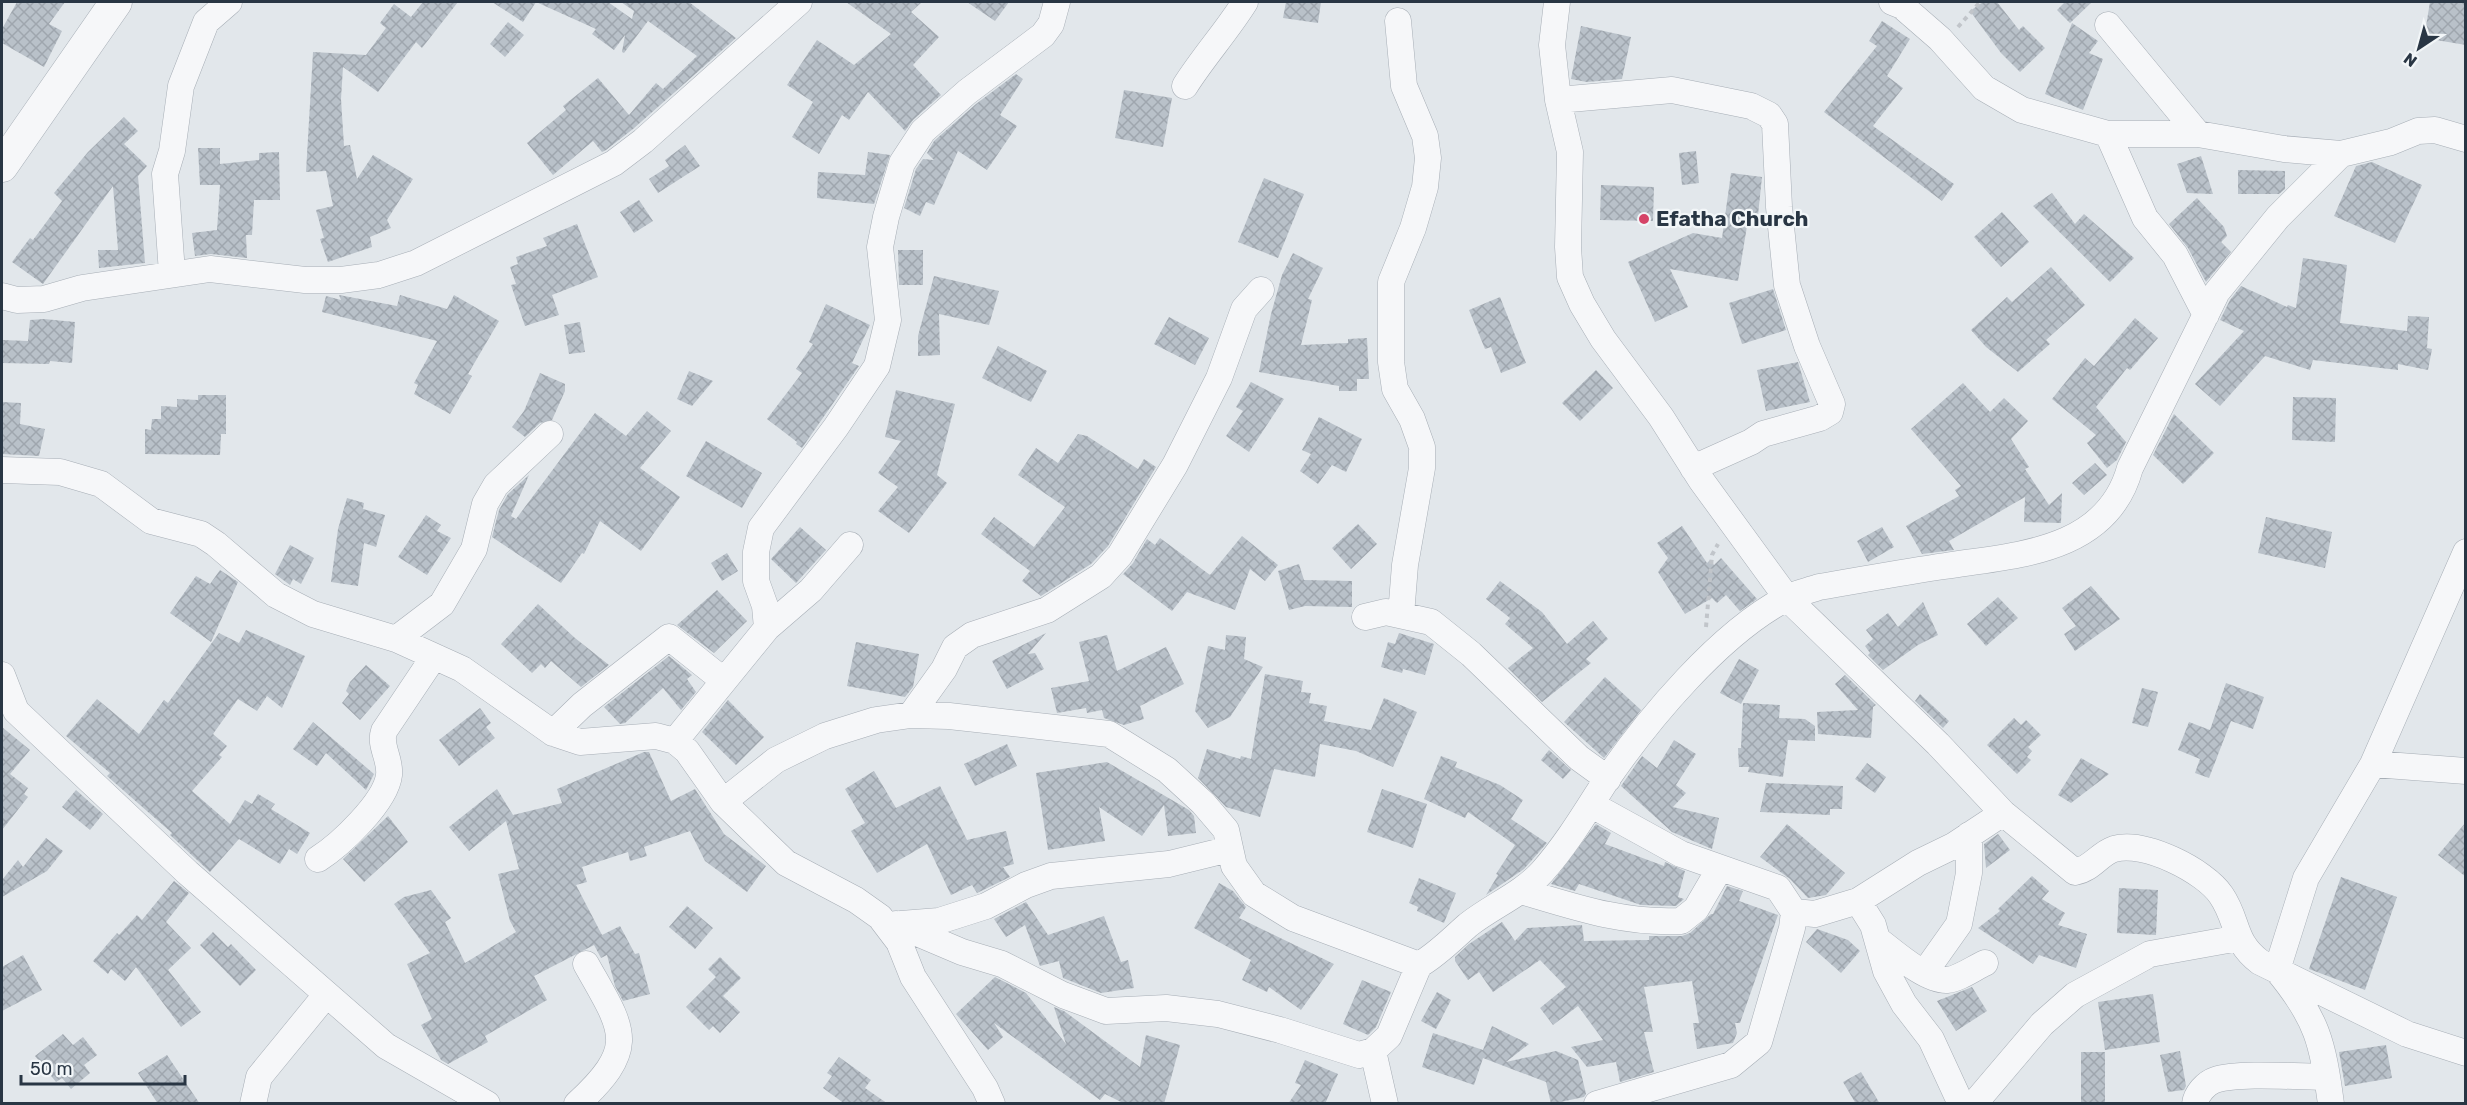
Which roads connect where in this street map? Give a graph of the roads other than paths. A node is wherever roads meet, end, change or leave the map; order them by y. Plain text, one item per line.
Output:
1 (116, 2) edge
2 (229, 2) edge
3 (799, 2) edge
4 (1057, 2) edge
5 (1245, 2) edge
6 (1557, 2) edge
7 (1892, 2) edge
8 (1398, 21) dead end
9 (2108, 25) dead end
10 (1185, 86) dead end
11 (1558, 100) junction
12 (2108, 134) junction
13 (2198, 134) junction
14 (2466, 139) edge
15 (2341, 154) junction
16 (2, 166) edge
17 (172, 273) junction
18 (1261, 290) dead end
19 (2, 296) edge
20 (2206, 315) junction
21 (550, 434) dead end
22 (1693, 468) junction
23 (2, 470) edge
24 (850, 545) dead end
25 (2466, 552) edge
26 (2459, 589) edge
27 (1786, 598) junction
28 (1401, 615) junction
29 (1365, 617) dead end
30 (767, 628) junction
31 (396, 639) junction
32 (433, 657) junction
33 (2, 675) edge
34 (723, 680) junction
35 (9, 713) edge
36 (910, 716) junction
37 (553, 733) junction
38 (675, 741) junction
39 (2373, 764) junction
40 (2466, 771) edge
41 (1608, 779) junction
42 (723, 802) junction
43 (1592, 806) junction
44 (2002, 813) junction
45 (1969, 835) junction
46 (1230, 849) junction
47 (318, 859) dead end
48 (1720, 868) junction
49 (1521, 891) junction
50 (1857, 901) junction
51 (1794, 912) junction
52 (891, 924) junction
53 (2239, 938) junction
54 (1878, 940) junction
55 (1985, 963) dead end
56 (586, 964) dead end
57 (1419, 965) junction
58 (2277, 970) junction
59 (1925, 972) junction
60 (326, 995) junction
61 (1373, 1051) junction
62 (2466, 1053) edge
63 (2327, 1077) junction
64 (253, 1104) edge
65 (487, 1104) edge
66 (577, 1104) edge
67 (992, 1104) edge
68 (1385, 1104) edge
69 (1597, 1104) edge
70 (1961, 1104) edge
71 (1974, 1104) edge
72 (2195, 1104) edge
73 (2331, 1104) edge

1 - 16 street
2 - 17 street
3 - 17 street
4 - 30 street
5 - 10 street
6 - 11 street
7 - 12 street
8 - 28 street
9 - 13 street
11 - 22 street
11 - 22 street
12 - 13 street
12 - 20 street
13 - 15 street
14 - 15 street
15 - 20 street
17 - 19 street
18 - 36 street
20 - 27 street
21 - 31 street
22 - 27 street
23 - 31 street
24 - 30 street
25 - 26 street
26 - 39 street
27 - 41 street
27 - 44 street
28 - 29 street
28 - 41 street
30 - 34 street
31 - 32 street
32 - 37 street
32 - 47 street
33 - 35 street
34 - 37 street
34 - 38 street
35 - 60 street
36 - 42 street
36 - 46 street
37 - 38 street
38 - 42 street
39 - 40 street
39 - 58 street
41 - 43 street
42 - 52 street
43 - 48 street
43 - 49 street
44 - 45 street
44 - 53 street
45 - 50 street
45 - 59 street
46 - 52 street
46 - 57 street
48 - 49 street
48 - 51 street
49 - 57 street
50 - 51 street
50 - 54 street
51 - 69 street
52 - 61 street
52 - 67 street
53 - 58 street
53 - 71 street
54 - 59 street
54 - 70 street
55 - 59 street
56 - 66 street
57 - 61 street
58 - 62 street
58 - 63 street
60 - 64 street
60 - 65 street
61 - 68 street
63 - 72 street
63 - 73 street

